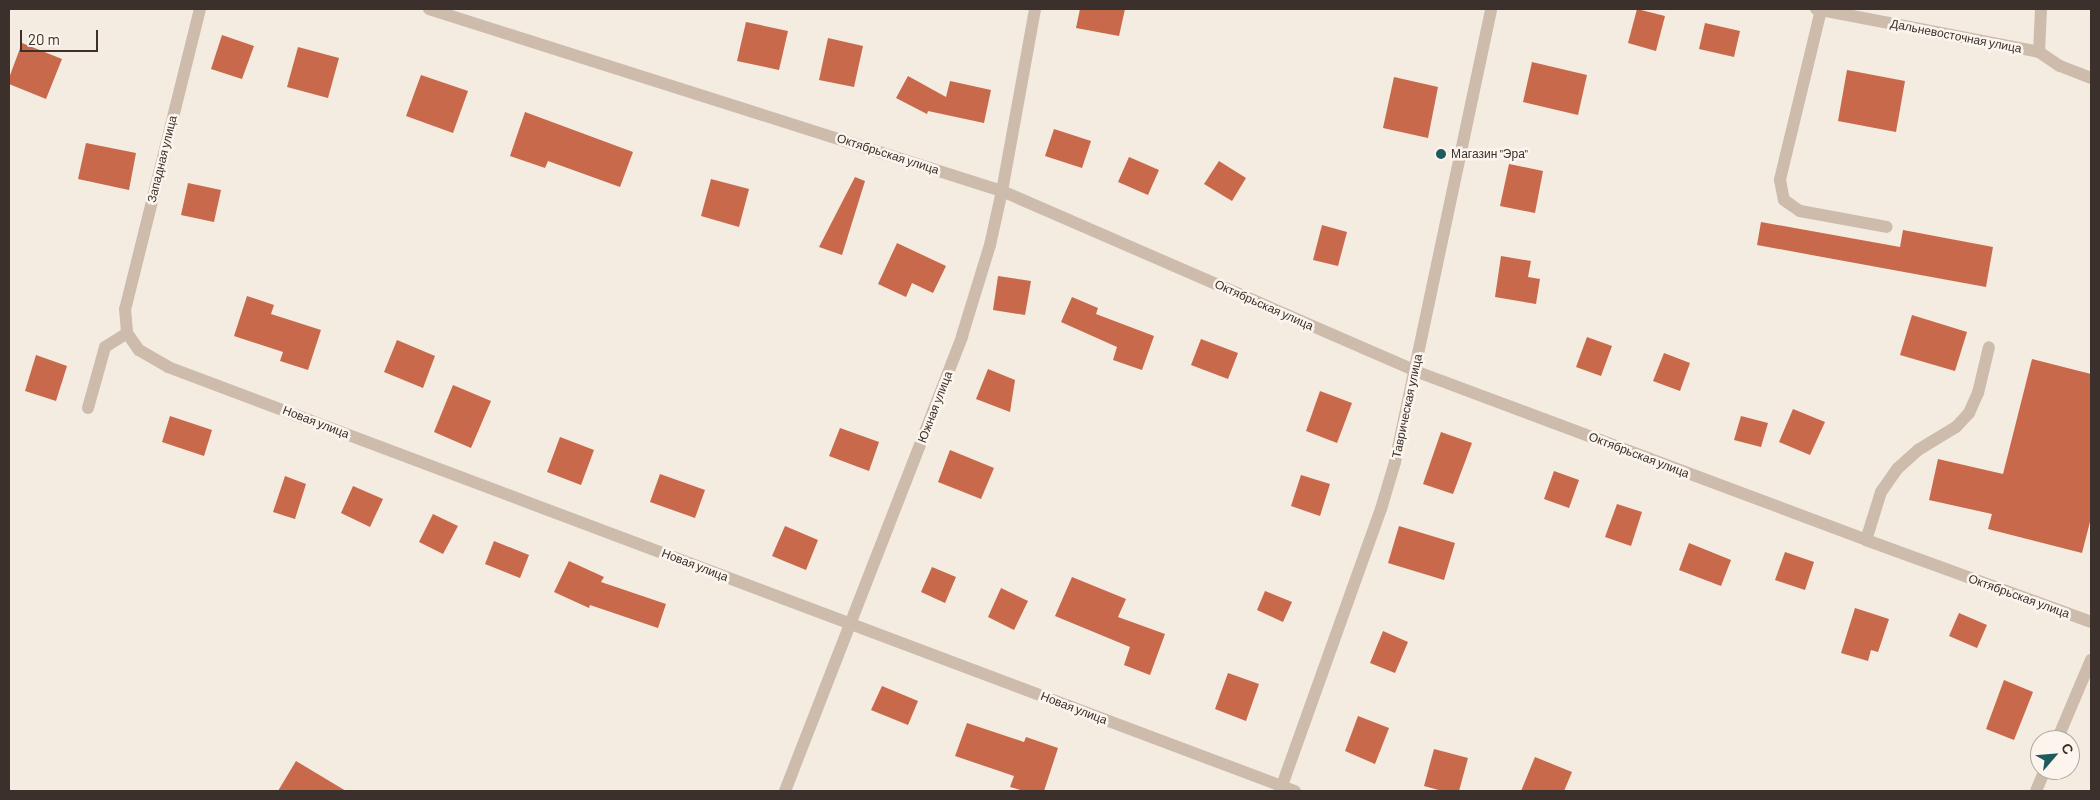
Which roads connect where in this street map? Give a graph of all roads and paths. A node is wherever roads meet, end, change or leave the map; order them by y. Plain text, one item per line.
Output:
1 (200, 9) edge
2 (429, 9) edge
3 (1035, 9) edge
4 (1491, 9) edge
5 (1818, 9) edge
6 (2041, 9) edge
7 (2039, 52) junction
8 (2091, 78) edge
9 (1002, 190) junction
10 (1887, 227) dead end
11 (127, 333) junction
12 (1989, 347) dead end
13 (1415, 371) junction
14 (88, 408) dead end
15 (1866, 540) junction
16 (2091, 622) edge
17 (852, 624) junction
18 (2091, 660) edge
19 (2061, 730) edge
20 (1281, 789) edge
21 (786, 791) edge
22 (1295, 791) edge

1 - 11 street, Западная улица
2 - 9 street, Октябрьская улица
3 - 9 street, Южная улица
4 - 13 street, Таврическая улица
5 - 7 street, Дальневосточная улица
5 - 10 street
6 - 7 street
7 - 8 street, Дальневосточная улица
9 - 13 street, Октябрьская улица
9 - 17 street, Южная улица
11 - 14 street
11 - 17 street, Новая улица
12 - 15 street
13 - 15 street, Октябрьская улица
13 - 20 street, Таврическая улица
15 - 16 street, Октябрьская улица
17 - 20 street, Новая улица
17 - 21 street, Южная улица
18 - 19 street
20 - 22 street, Новая улица

